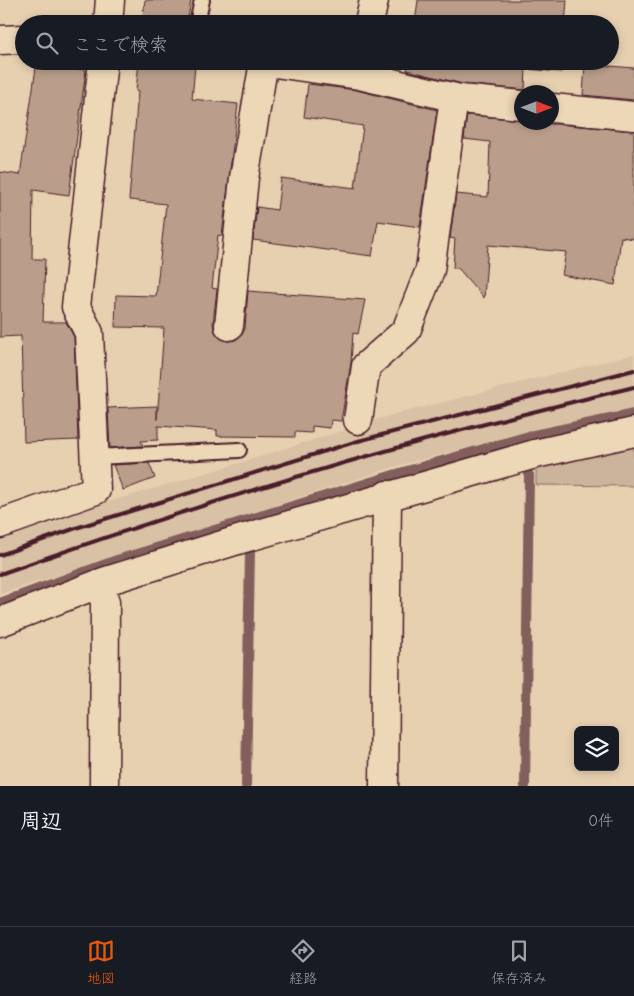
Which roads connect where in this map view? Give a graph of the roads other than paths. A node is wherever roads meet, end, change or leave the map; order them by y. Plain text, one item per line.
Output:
1 (110, 0) edge
2 (202, 0) edge
3 (374, 0) edge
4 (109, 15) edge
5 (200, 15) edge
6 (371, 15) edge
7 (15, 39) edge
8 (0, 40) edge
9 (103, 70) edge
10 (261, 70) edge
11 (366, 70) edge
12 (454, 98) junction
13 (514, 104) edge
14 (559, 109) edge
15 (634, 116) edge
16 (229, 326) dead end
17 (358, 420) dead end
18 (634, 432) edge
19 (239, 450) dead end
20 (95, 457) junction
21 (387, 496) junction
22 (0, 524) edge
23 (99, 584) junction
24 (0, 622) edge
25 (104, 786) edge
26 (384, 786) edge

1 - 4 street
2 - 5 lane
3 - 6 street
7 - 8 street
9 - 20 street
10 - 16 street
11 - 12 street
12 - 13 street
12 - 17 street
14 - 15 street
18 - 21 street
19 - 20 lane
20 - 22 street
21 - 23 street
21 - 26 street
23 - 24 street
23 - 25 street

